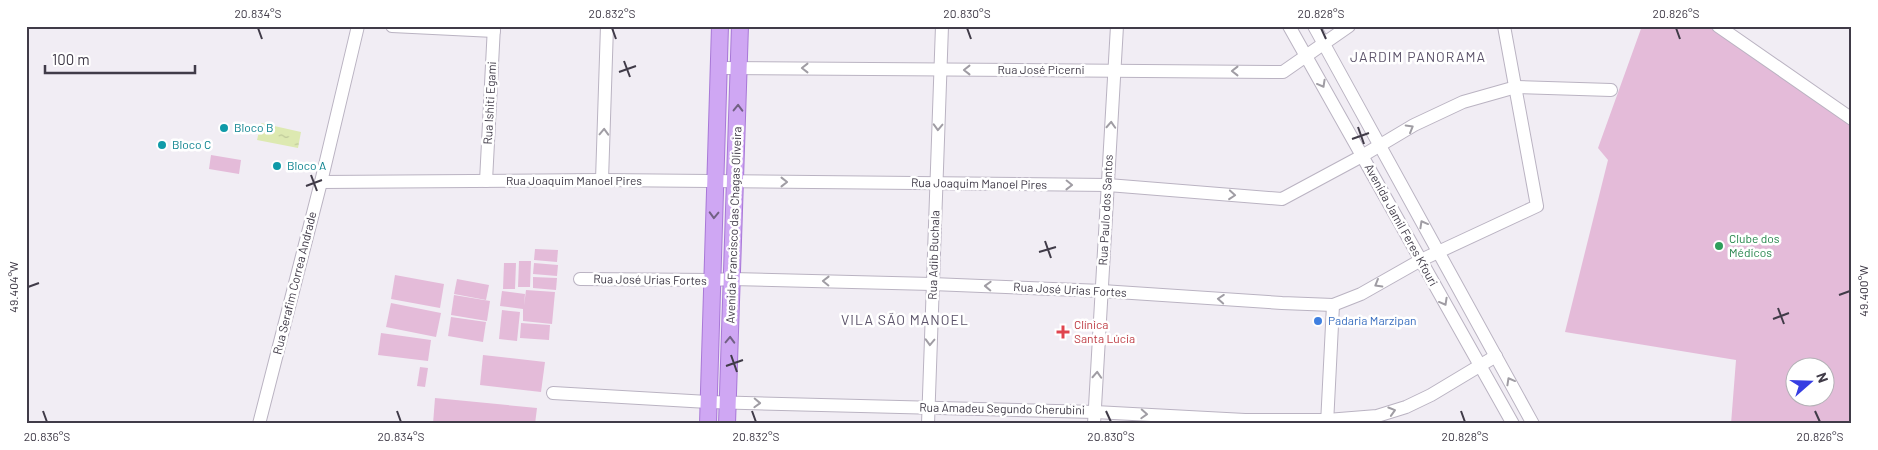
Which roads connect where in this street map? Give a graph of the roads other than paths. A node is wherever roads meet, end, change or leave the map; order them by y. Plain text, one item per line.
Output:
1 (358, 26) edge
2 (392, 26) edge
3 (607, 26) edge
4 (720, 26) edge
5 (740, 26) edge
6 (942, 26) edge
7 (1117, 26) edge
8 (1289, 26) edge
9 (1314, 26) edge
10 (1349, 26) edge
11 (1504, 26) edge
12 (1719, 26) edge
13 (494, 29) edge
14 (1323, 43) junction
15 (1306, 56) junction
16 (719, 68) junction
17 (738, 68) junction
18 (941, 69) junction
19 (1114, 70) junction
20 (1516, 87) junction
21 (1611, 90) dead end
22 (1852, 119) edge
23 (1380, 146) junction
24 (1362, 156) junction
25 (602, 180) junction
26 (486, 181) junction
27 (321, 182) junction
28 (715, 182) junction
29 (736, 182) junction
30 (936, 183) junction
31 (1108, 185) junction
32 (1438, 252) junction
33 (1421, 260) junction
34 (580, 279) dead end
35 (732, 279) junction
36 (712, 280) junction
37 (932, 284) junction
38 (1102, 291) junction
39 (1332, 305) junction
40 (1496, 356) junction
41 (1480, 365) junction
42 (553, 393) dead end
43 (708, 402) junction
44 (728, 402) junction
45 (928, 408) junction
46 (1094, 418) edge
47 (1327, 422) edge
48 (259, 424) edge
49 (708, 424) edge
50 (727, 424) edge
51 (928, 424) edge
52 (1513, 424) edge
53 (1533, 424) edge

1 - 27 street, Rua Serafim Correa Andrade
2 - 13 street
25 -> 3 street
4 - 16 main road, Avenida Francisco das Chagas Oliveira
5 - 17 main road, Avenida Francisco das Chagas Oliveira
6 - 18 street, Rua Adib Buchala
7 - 19 street, Rua Paulo dos Santos
8 - 15 street, Avenida Jamil Feres Kfouri
9 - 14 street, Avenida Jamil Feres Kfouri
10 - 14 street, Rua José Picerni
11 - 20 street
12 - 22 street
13 - 26 street, Rua Ishiti Egami
14 - 15 street, Rua José Picerni
14 - 23 street, Avenida Jamil Feres Kfouri
15 -> 19 street, Rua José Picerni
15 -> 24 street, Avenida Jamil Feres Kfouri
16 - 17 street, Rua José Picerni
16 - 28 main road, Avenida Francisco das Chagas Oliveira
18 -> 17 street, Rua José Picerni
29 -> 17 main road, Avenida Francisco das Chagas Oliveira
19 -> 18 street, Rua José Picerni
18 -> 30 street, Rua Adib Buchala
31 -> 19 street, Rua Paulo dos Santos
20 - 21 street, Rua Joaquim Manoel Pires
23 -> 20 street, Rua Joaquim Manoel Pires
20 - 32 street, Rua José Urias Fortes
23 - 24 street, Rua Joaquim Manoel Pires
32 -> 23 street, Avenida Jamil Feres Kfouri
31 -> 24 street, Rua Joaquim Manoel Pires
24 - 33 street, Avenida Jamil Feres Kfouri
25 - 26 street, Rua Joaquim Manoel Pires
25 - 28 street, Rua Joaquim Manoel Pires
26 - 27 street, Rua Joaquim Manoel Pires
27 - 48 street, Rua Serafim Correa Andrade
28 - 29 street, Rua Joaquim Manoel Pires
28 -> 36 main road, Avenida Francisco das Chagas Oliveira
29 -> 30 street, Rua Joaquim Manoel Pires
29 - 35 main road, Avenida Francisco das Chagas Oliveira
30 -> 31 street, Rua Joaquim Manoel Pires
30 - 37 street, Rua Adib Buchala
31 - 38 street, Rua Paulo dos Santos
32 - 33 street, Rua José Urias Fortes
32 - 40 street, Avenida Jamil Feres Kfouri
33 -> 39 street, Rua José Urias Fortes
33 -> 41 street, Avenida Jamil Feres Kfouri
34 - 36 street, Rua José Urias Fortes
35 - 36 street, Rua José Urias Fortes
37 -> 35 street, Rua José Urias Fortes
44 -> 35 main road, Avenida Francisco das Chagas Oliveira
36 - 43 main road, Avenida Francisco das Chagas Oliveira
38 -> 37 street, Rua José Urias Fortes
37 -> 45 street, Rua Adib Buchala
39 -> 38 street, Rua José Urias Fortes
46 -> 38 street, Rua Paulo dos Santos
39 - 47 street
40 - 41 street, Rua Amadeu Segundo Cherubini
53 -> 40 street, Avenida Jamil Feres Kfouri
47 -> 41 street, Rua Amadeu Segundo Cherubini
41 - 52 street, Avenida Jamil Feres Kfouri
42 - 43 street, Rua Amadeu Segundo Cherubini
43 - 44 street, Rua Amadeu Segundo Cherubini
43 - 49 main road, Avenida Francisco das Chagas Oliveira
44 -> 45 street, Rua Amadeu Segundo Cherubini
44 - 50 main road, Avenida Francisco das Chagas Oliveira
45 - 46 street, Rua Amadeu Segundo Cherubini
45 - 51 street, Rua Adib Buchala
46 -> 47 street, Rua Amadeu Segundo Cherubini

